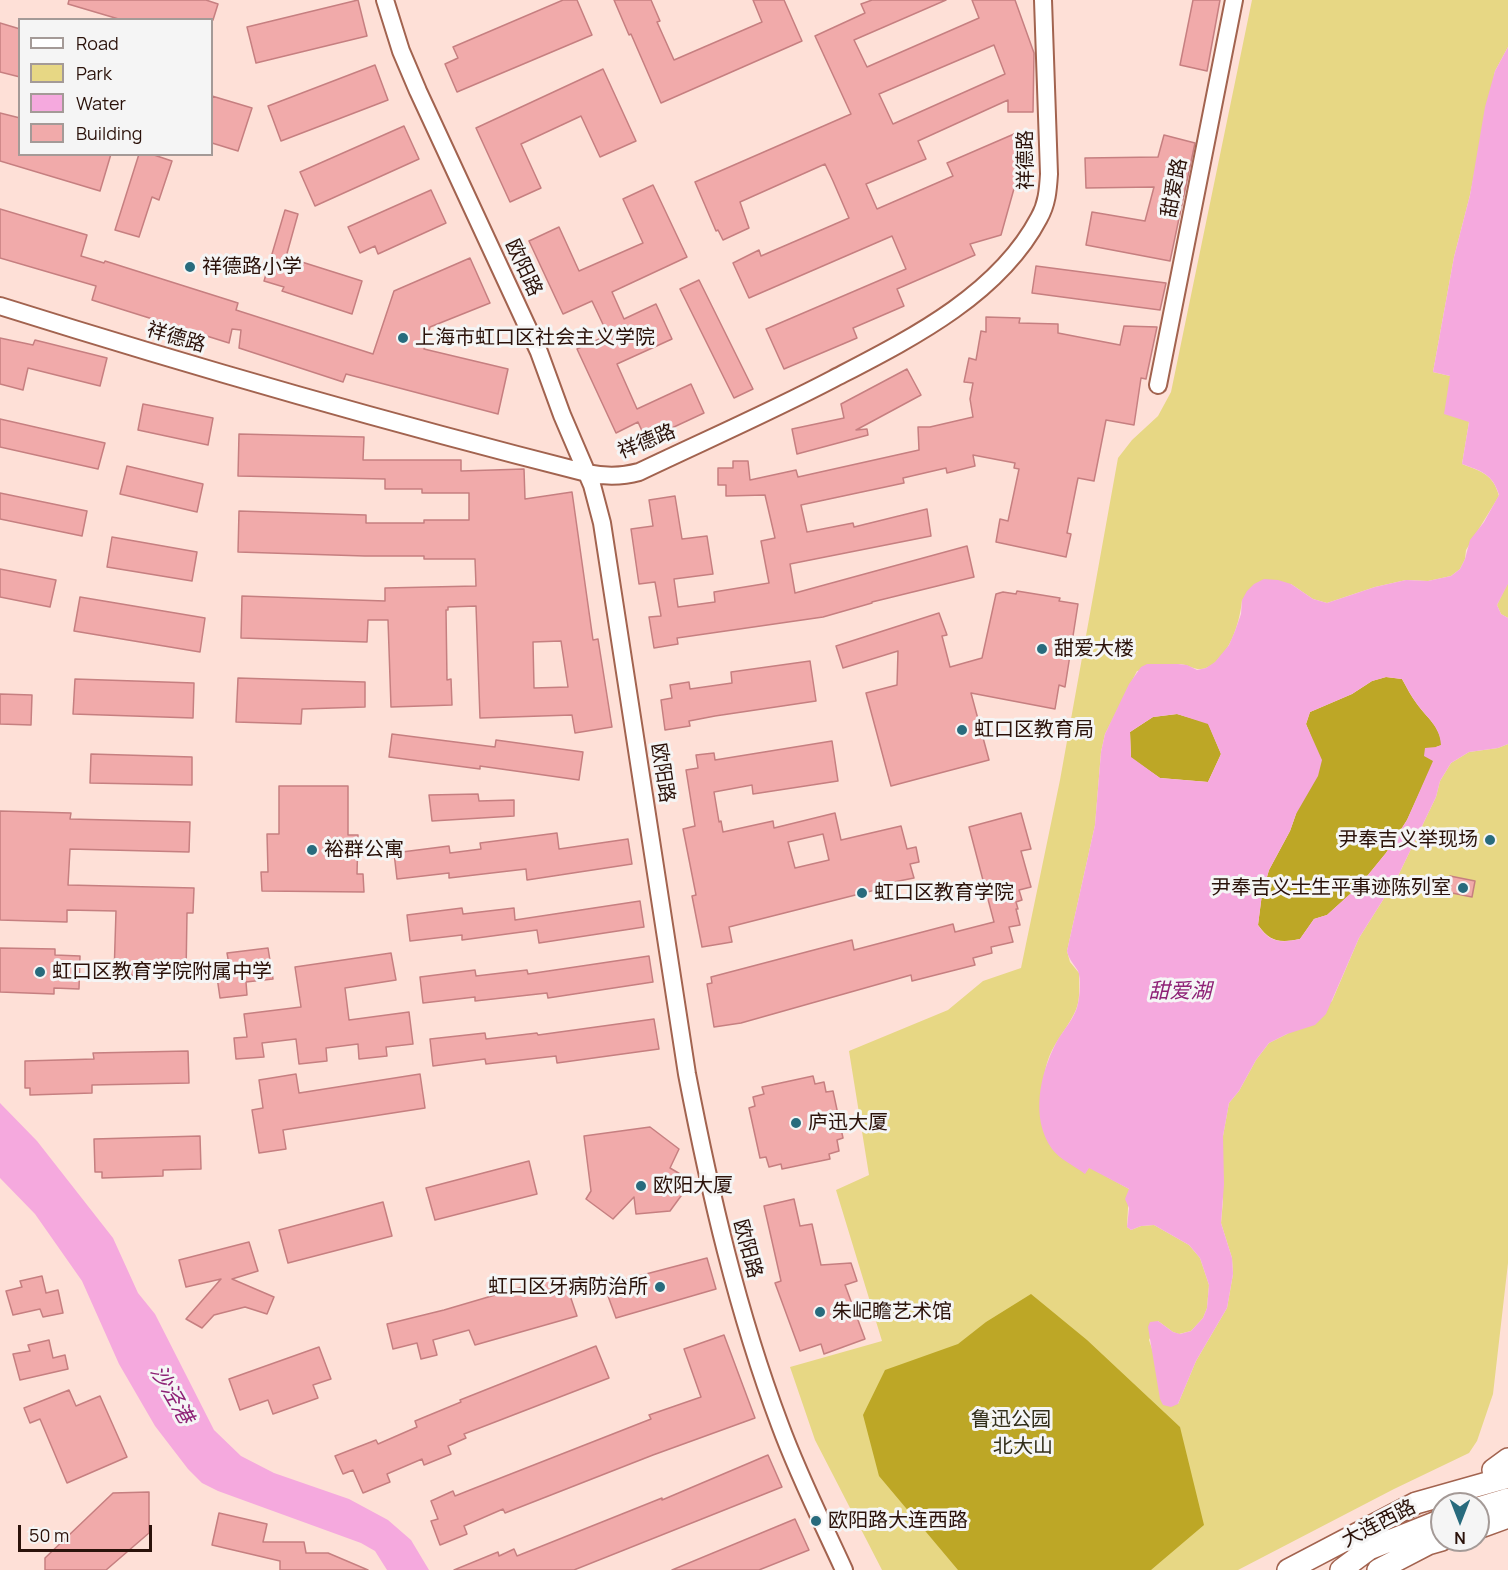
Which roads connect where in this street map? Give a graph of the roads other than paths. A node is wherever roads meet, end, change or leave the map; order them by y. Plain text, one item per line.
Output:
1 (385, 0) edge
2 (1043, 0) edge
3 (1234, 0) edge
4 (0, 306) edge
5 (1158, 384) dead end
6 (587, 473) junction
7 (1504, 1468) edge
8 (1508, 1499) edge
9 (1490, 1504) edge
10 (1508, 1517) edge
11 (1490, 1524) edge
12 (1430, 1526) edge
13 (1430, 1543) edge
14 (844, 1570) edge
15 (1288, 1570) edge
16 (1341, 1570) edge
17 (1378, 1570) edge

1 - 6 street, 欧阳路
2 - 6 street, 祥德路
3 - 5 street, 甜爱路
4 - 6 street, 祥德路
6 - 14 street, 欧阳路
7 - 15 main road, 大连西路
8 - 9 main road
10 - 11 main road
12 - 16 main road
13 - 17 main road, 大连西路

